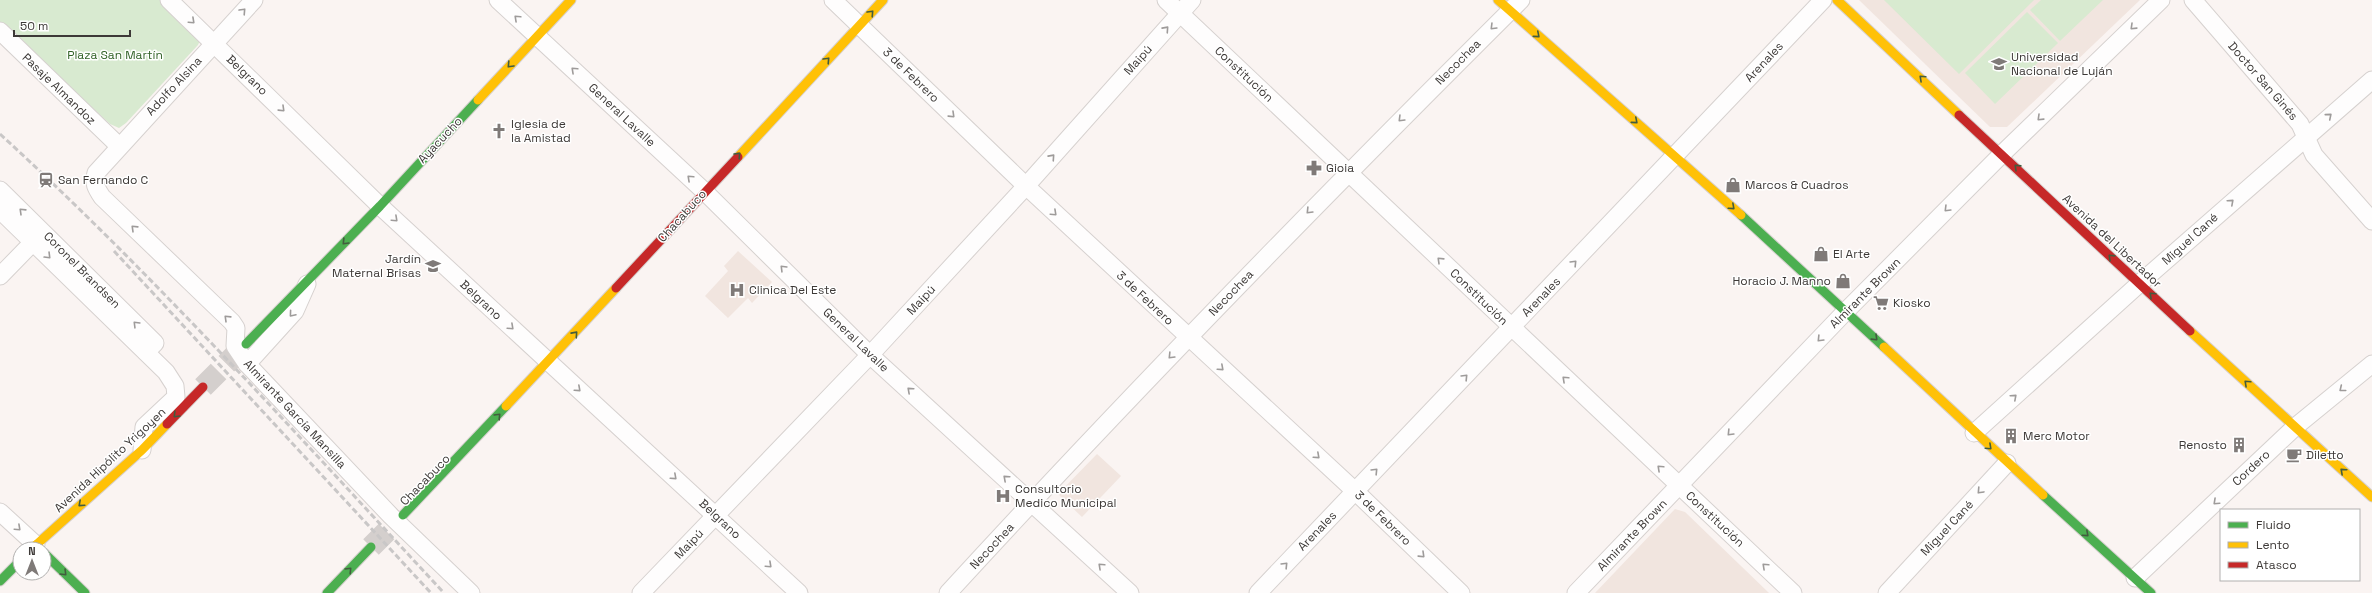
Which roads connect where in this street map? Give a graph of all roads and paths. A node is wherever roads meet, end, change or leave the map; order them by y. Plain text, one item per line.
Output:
1 (169, 0) edge
2 (254, 0) edge
3 (498, 0) edge
4 (571, 0) edge
5 (833, 0) edge
6 (883, 0) edge
7 (1166, 0) edge
8 (1192, 0) edge
9 (1823, 0) edge
10 (1837, 0) edge
11 (2161, 0) edge
12 (2193, 0) edge
13 (1509, 4) edge
14 (1180, 13) junction
15 (859, 25) junction
16 (0, 31) edge
17 (536, 36) junction
18 (214, 42) junction
19 (2372, 80) edge
20 (2306, 136) junction
21 (119, 146) junction
22 (2003, 153) junction
23 (1676, 156) junction
24 (1347, 172) junction
25 (96, 173) joint
26 (1026, 186) junction
27 (0, 190) edge
28 (704, 191) junction
29 (380, 206) junction
30 (0, 210) edge
31 (2372, 221) edge
32 (38, 236) junction
33 (0, 276) edge
34 (309, 279) junction
35 (2139, 284) junction
36 (1846, 311) junction
37 (1511, 328) junction
38 (1188, 338) junction
39 (241, 342) junction
40 (870, 355) junction
41 (549, 363) junction
42 (247, 364) junction
43 (2372, 364) edge
44 (203, 387) tunnel mouth
45 (2295, 427) junction
46 (481, 433) joint
47 (1974, 433) junction
48 (142, 450) junction
49 (2007, 462) junction
50 (1679, 486) junction
51 (1355, 491) junction
52 (2372, 497) edge
53 (1032, 501) junction
54 (0, 512) edge
55 (397, 515) junction
56 (716, 516) junction
57 (30, 541) edge
58 (46, 541) edge
59 (371, 547) tunnel mouth
60 (52, 562) edge
61 (12, 569) edge
62 (2135, 578) junction
63 (0, 581) edge
64 (85, 593) edge
65 (327, 593) edge
66 (471, 593) edge
67 (641, 593) edge
68 (799, 593) edge
69 (948, 593) edge
70 (1130, 593) edge
71 (1258, 593) edge
72 (1461, 593) edge
73 (1576, 593) edge
74 (1793, 593) edge
75 (1887, 593) edge
76 (2151, 593) edge

1 -> 18 street, Belgrano
18 -> 2 street, Adolfo Alsina
17 -> 3 street, General Lavalle
4 - 17 main road, Ayacucho
5 - 15 street, 3 de Febrero
15 -> 6 main road, Chacabuco
7 - 14 street, Constitución
8 - 14 street, Maipú
9 - 23 street, Arenales
22 -> 10 main road, Avenida del Libertador
11 -> 22 street, Almirante Brown
12 - 20 street, Doctor San Ginés
13 -> 23 main road
13 -> 24 street, Necochea
14 - 24 street, Constitución
26 -> 14 street, Maipú
15 -> 26 street, 3 de Febrero
28 -> 15 main road, Chacabuco
16 - 21 street, Pasaje Almandoz
28 -> 17 street, General Lavalle
17 -> 29 main road, Ayacucho
18 - 21 street, Adolfo Alsina
18 -> 29 street, Belgrano
20 -> 19 street, Miguel Cané
20 - 31 street, Doctor San Ginés
35 -> 20 street, Miguel Cané
21 - 25 street, Adolfo Alsina
35 -> 22 main road, Avenida del Libertador
22 -> 36 street, Almirante Brown
23 -> 36 main road
37 -> 23 street, Arenales
37 -> 24 street, Constitución
24 -> 38 street, Necochea
39 -> 25 street, Almirante García Mansilla
26 -> 38 street, 3 de Febrero
26 - 40 street, Maipú
32 -> 27 street, Coronel Brandsen
40 -> 28 street, General Lavalle
41 -> 28 main road, Chacabuco
29 -> 34 main road, Ayacucho
29 -> 41 street, Belgrano
30 - 32 street, Coronel Brandsen
32 - 33 street
32 - 48 street, Coronel Brandsen
34 - 39 street, Ayacucho
34 -> 42 street, Ayacucho
45 -> 35 main road, Avenida del Libertador
47 -> 35 street, Miguel Cané
36 -> 47 main road
36 -> 50 street, Almirante Brown
50 -> 37 street, Constitución
51 -> 37 street, Arenales
38 -> 51 street, 3 de Febrero
38 -> 53 street, Necochea
39 - 42 street, Almirante García Mansilla
53 -> 40 street, General Lavalle
40 - 56 street, Maipú
46 -> 41 main road, Chacabuco
41 -> 56 street, Belgrano
42 - 55 street, Almirante García Mansilla
43 -> 45 street, Cordero
44 -> 48 main road, Avenida Hipólito Yrigoyen
52 -> 45 main road, Avenida del Libertador
45 -> 62 street, Cordero
46 - 55 street, Chacabuco
47 -> 49 main road
48 -> 58 main road, Avenida Hipólito Yrigoyen
49 -> 62 main road
49 -> 75 street, Miguel Cané
50 - 73 street, Almirante Brown
74 -> 50 street, Constitución
71 -> 51 street, Arenales
51 -> 72 street, 3 de Febrero
53 - 69 street, Necochea
70 -> 53 street, General Lavalle
54 -> 57 street
55 - 66 street, Almirante García Mansilla
56 - 67 street, Maipú
56 -> 68 street, Belgrano
65 -> 59 main road
60 -> 64 main road
61 - 63 main road
62 - 76 main road

